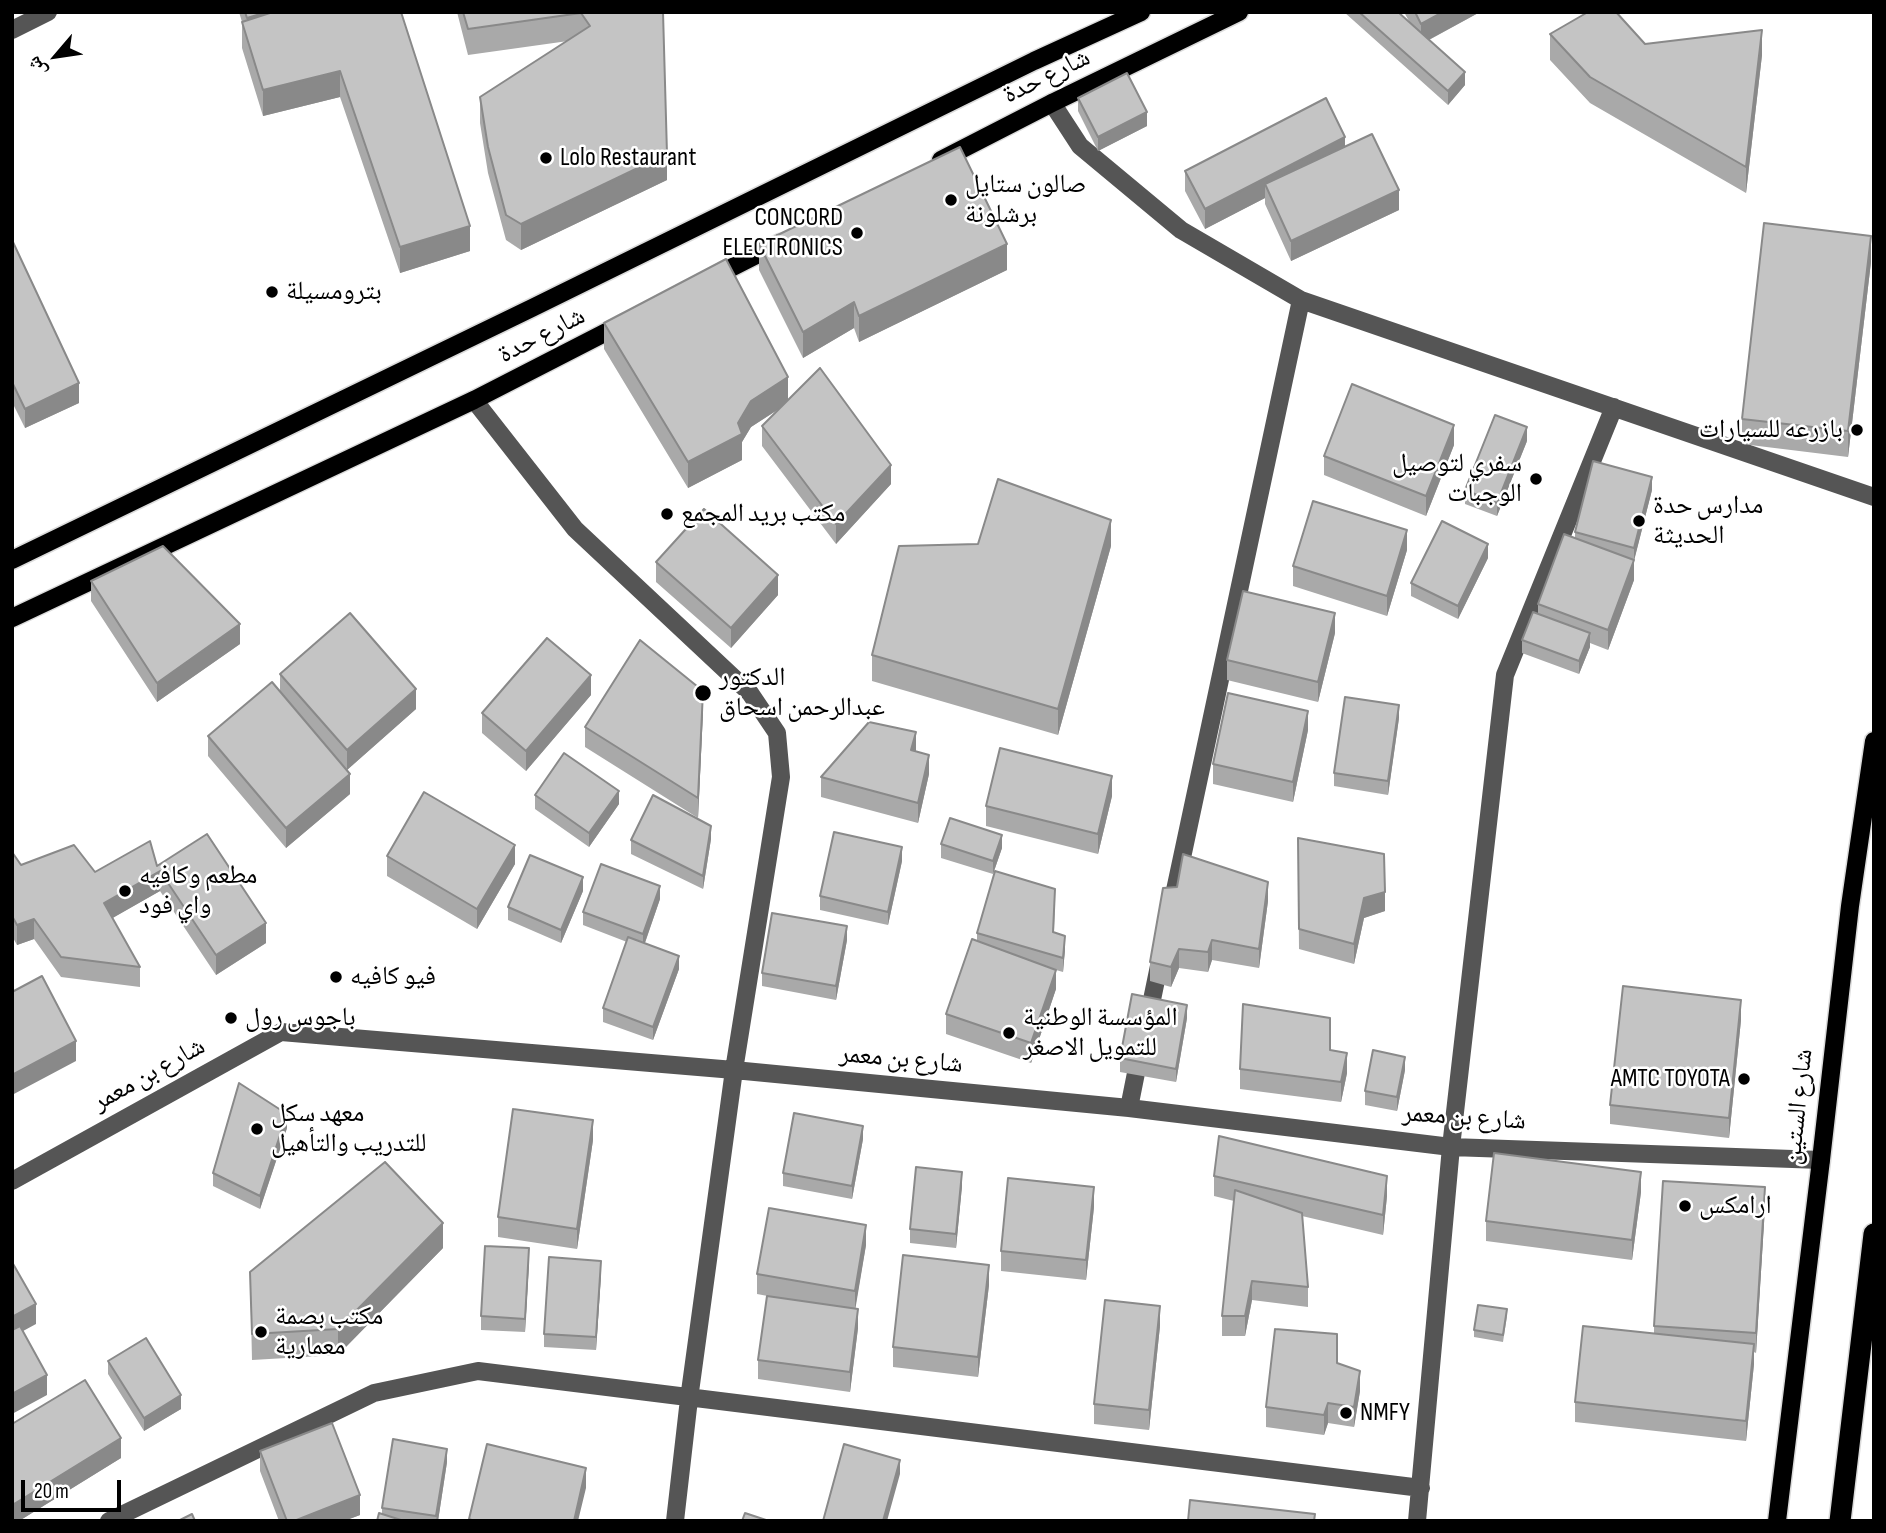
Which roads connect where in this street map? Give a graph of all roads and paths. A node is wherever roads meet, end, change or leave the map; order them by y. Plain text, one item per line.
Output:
1 (48, 12) edge
2 (1141, 12) edge
3 (1239, 12) edge
4 (12, 30) edge
5 (1052, 103) junction
6 (929, 166) edge
7 (794, 236) edge
8 (695, 286) edge
9 (1301, 300) junction
10 (634, 318) edge
11 (474, 400) junction
12 (1614, 407) junction
13 (1874, 498) edge
14 (12, 560) edge
15 (12, 618) edge
16 (1874, 741) edge
17 (1169, 920) edge
18 (1163, 947) edge
19 (734, 1070) junction
20 (1129, 1108) junction
21 (1451, 1147) junction
22 (1821, 1160) junction
23 (12, 1181) edge
24 (1874, 1234) edge
25 (689, 1399) junction
26 (1421, 1488) junction
27 (109, 1521) edge
28 (675, 1521) edge
29 (1417, 1521) edge
30 (1777, 1521) edge
31 (1840, 1521) edge

1 - 4 street
2 - 14 main road, شارع حدة
3 - 5 main road, شارع حدة
5 - 6 main road, شارع حدة
5 - 9 street
7 - 8 main road
9 - 12 street
9 - 17 street
10 - 11 main road, شارع حدة
11 - 15 main road, شارع حدة
11 - 19 street
12 - 13 street
12 - 21 street
16 - 22 main road, شارع الستين
18 - 20 street
19 - 20 street, شارع بن معمر
19 - 23 street, شارع بن معمر
19 - 25 street
20 - 21 street, شارع بن معمر
21 - 22 street, شارع بن معمر
21 - 26 street
22 - 30 main road, شارع الستين
24 - 31 highway
25 - 26 street
25 - 27 street
25 - 28 street
26 - 29 street

